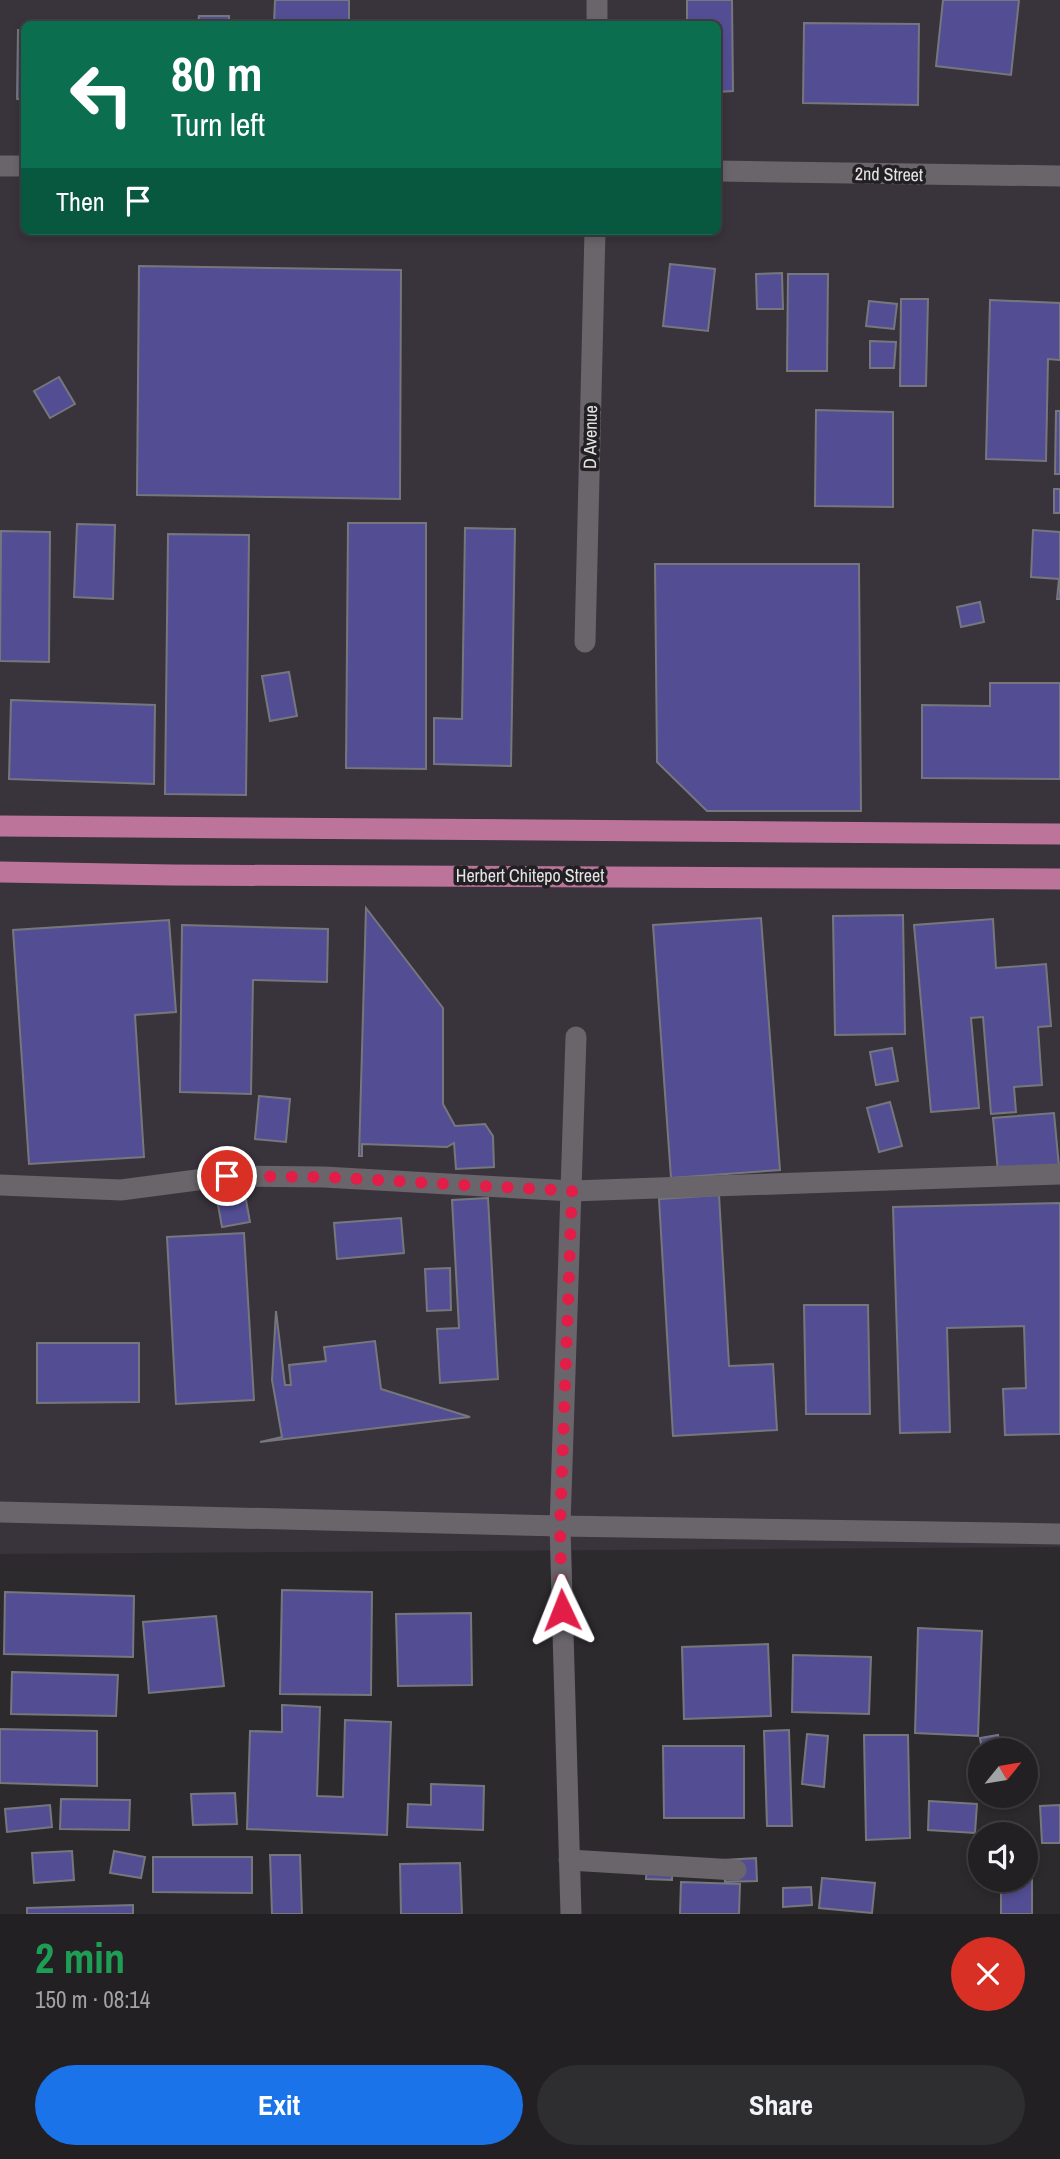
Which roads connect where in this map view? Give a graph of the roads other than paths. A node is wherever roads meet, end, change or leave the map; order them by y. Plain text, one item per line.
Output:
1 (597, 0) edge
2 (597, 21) edge
3 (0, 166) edge
4 (21, 166) edge
5 (721, 171) edge
6 (1060, 176) edge
7 (595, 235) edge
8 (585, 642) dead end
9 (0, 826) edge
10 (1060, 834) edge
11 (0, 872) edge
12 (1060, 879) edge
13 (576, 1037) dead end
14 (1060, 1174) edge
15 (0, 1185) edge
16 (572, 1191) junction
17 (0, 1512) edge
18 (560, 1527) junction
19 (1060, 1534) edge
20 (569, 1860) junction
21 (736, 1870) dead end
22 (571, 1914) edge

1 - 2 street
3 - 4 street
5 - 6 street, 2nd Street
7 - 8 street, D Avenue
9 - 10 highway
11 - 12 highway, Herbert Chitepo Street
13 - 16 street
14 - 16 street
15 - 16 street
16 - 18 street
17 - 18 street
18 - 19 street
18 - 20 street
20 - 21 street
20 - 22 street

